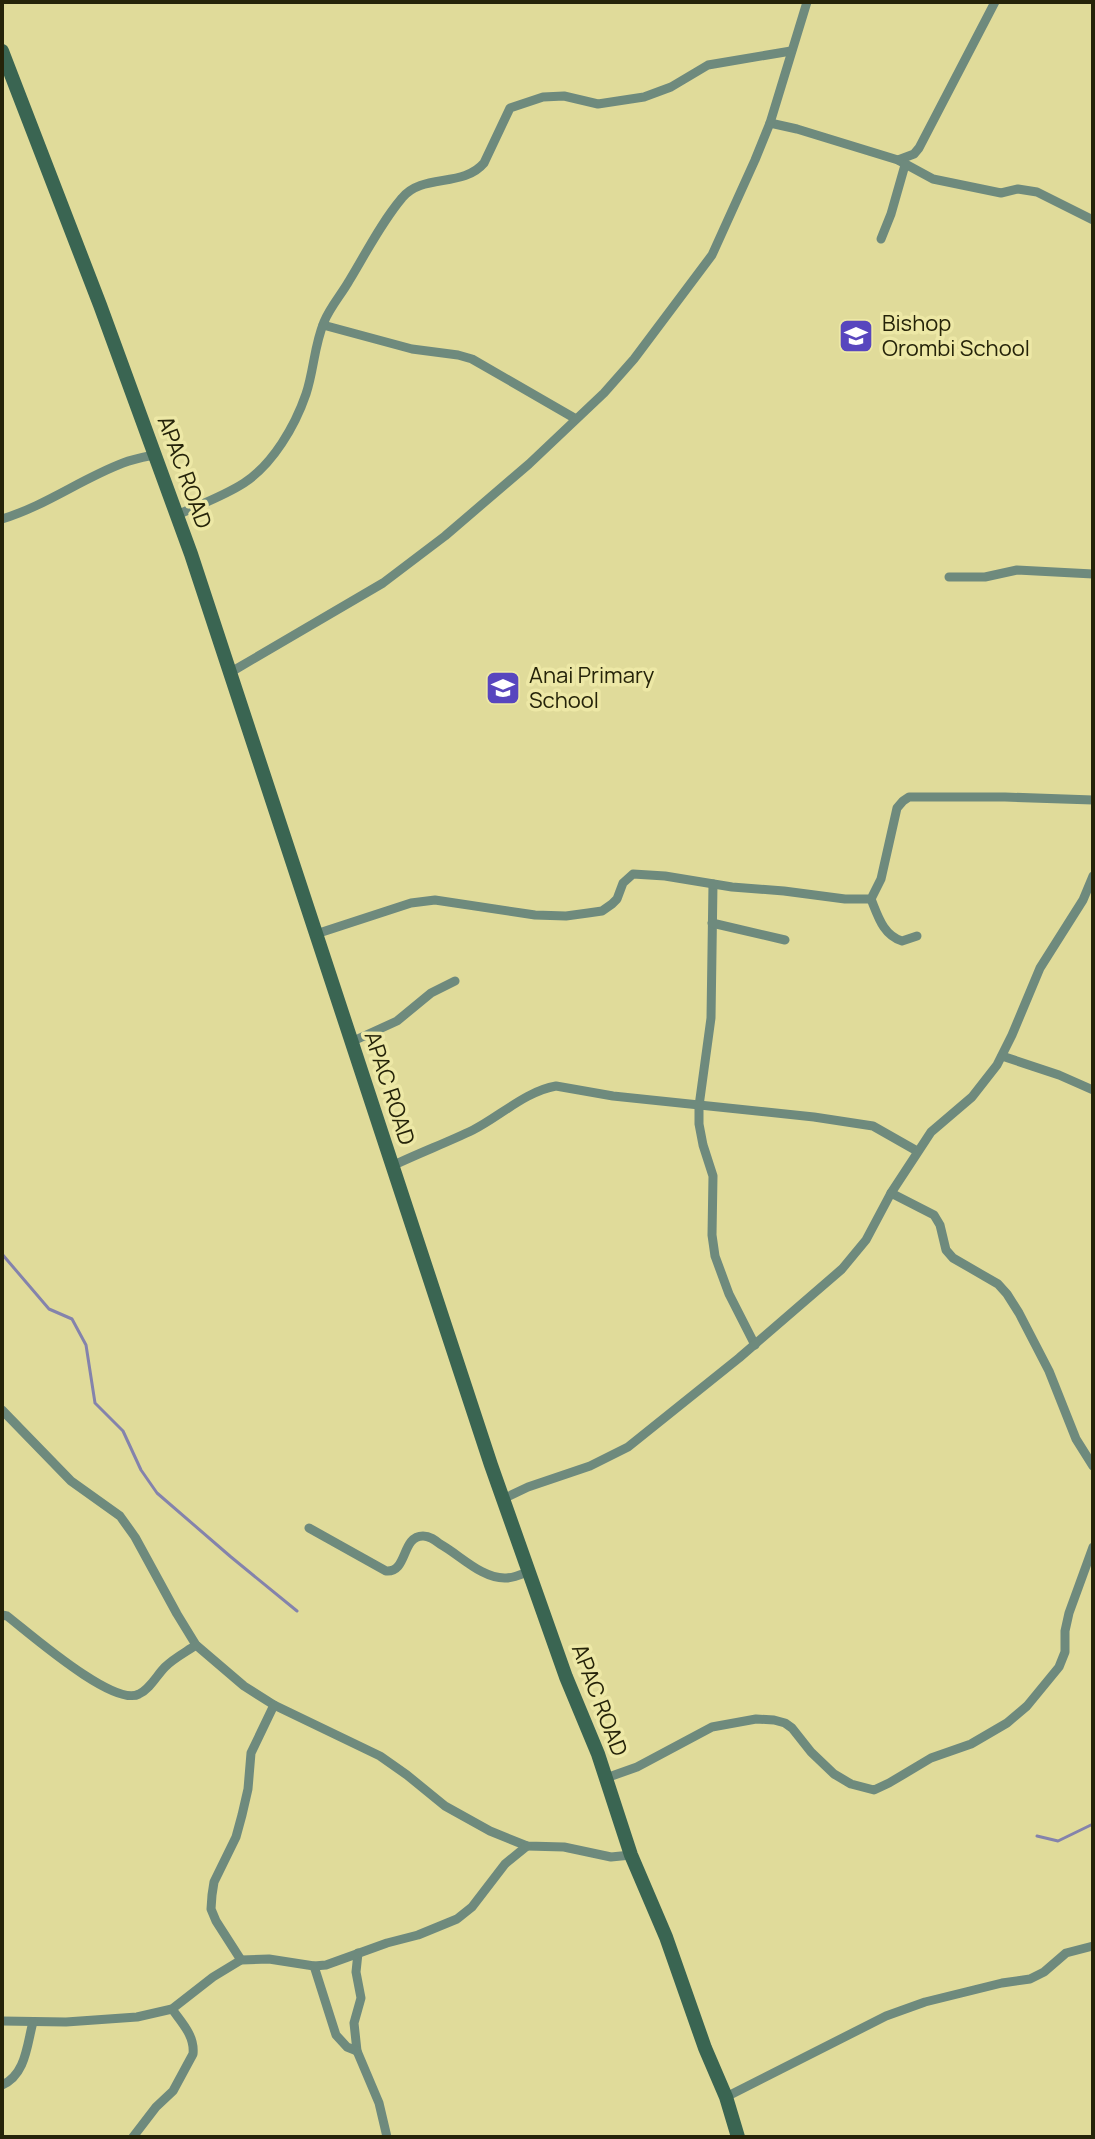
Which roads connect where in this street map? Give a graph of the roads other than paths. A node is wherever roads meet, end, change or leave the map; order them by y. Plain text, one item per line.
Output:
1 (807, 2) edge
2 (995, 2) edge
3 (2, 51) edge
4 (791, 51) junction
5 (770, 123) junction
6 (902, 162) junction
7 (1093, 220) edge
8 (881, 239) dead end
9 (323, 325) junction
10 (576, 419) junction
11 (154, 455) junction
12 (177, 515) junction
13 (2, 519) edge
14 (1093, 574) edge
15 (949, 577) dead end
16 (231, 672) junction
17 (1093, 800) edge
18 (1093, 876) edge
19 (713, 884) junction
20 (871, 899) junction
21 (712, 923) junction
22 (316, 934) junction
23 (917, 936) dead end
24 (785, 940) dead end
25 (455, 981) dead end
26 (351, 1042) junction
27 (1002, 1056) junction
28 (1093, 1090) edge
29 (699, 1106) junction
30 (917, 1151) junction
31 (392, 1166) junction
32 (891, 1193) junction
33 (755, 1345) junction
34 (2, 1410) edge
35 (1093, 1466) edge
36 (503, 1499) junction
37 (309, 1528) dead end
38 (1093, 1547) edge
39 (530, 1571) junction
40 (2, 1615) edge
41 (196, 1645) junction
42 (274, 1705) junction
43 (606, 1778) junction
44 (527, 1846) junction
45 (631, 1855) junction
46 (1093, 1946) edge
47 (358, 1953) junction
48 (241, 1960) junction
49 (314, 1966) junction
50 (172, 2009) junction
51 (2, 2021) edge
52 (33, 2022) junction
53 (357, 2051) junction
54 (2, 2085) edge
55 (726, 2097) junction
56 (133, 2137) edge
57 (387, 2137) edge
58 (738, 2137) edge

1 - 4 street
2 - 6 street
3 - 11 main road, APAC ROAD
4 - 5 street
4 - 9 street
5 - 6 street
5 - 10 street
6 - 7 street
6 - 8 street
9 - 10 street
9 - 12 street
10 - 16 street
11 - 12 main road, APAC ROAD
11 - 13 street
12 - 16 main road, APAC ROAD
14 - 15 street
16 - 22 main road, APAC ROAD
17 - 20 street
18 - 27 street
19 - 20 street
19 - 21 street
19 - 22 street
20 - 23 street
21 - 24 street
21 - 29 street
22 - 26 main road, APAC ROAD
25 - 26 street
26 - 31 main road, APAC ROAD
27 - 28 street
27 - 30 street
29 - 30 street
29 - 31 street
29 - 33 street
30 - 32 street
31 - 36 main road, APAC ROAD
32 - 33 street
32 - 35 street
33 - 36 street
34 - 41 street
36 - 39 main road, APAC ROAD
37 - 39 street
38 - 43 street
39 - 43 main road, APAC ROAD
40 - 41 street
41 - 42 street
42 - 44 street
42 - 48 street
43 - 45 main road, APAC ROAD
44 - 45 street
44 - 47 street
45 - 55 main road, APAC ROAD
46 - 55 street
47 - 49 street
47 - 53 street
48 - 49 street
48 - 50 street
49 - 53 street
50 - 52 street
50 - 56 street
51 - 52 street
52 - 54 street
53 - 57 street
55 - 58 main road, APAC ROAD

